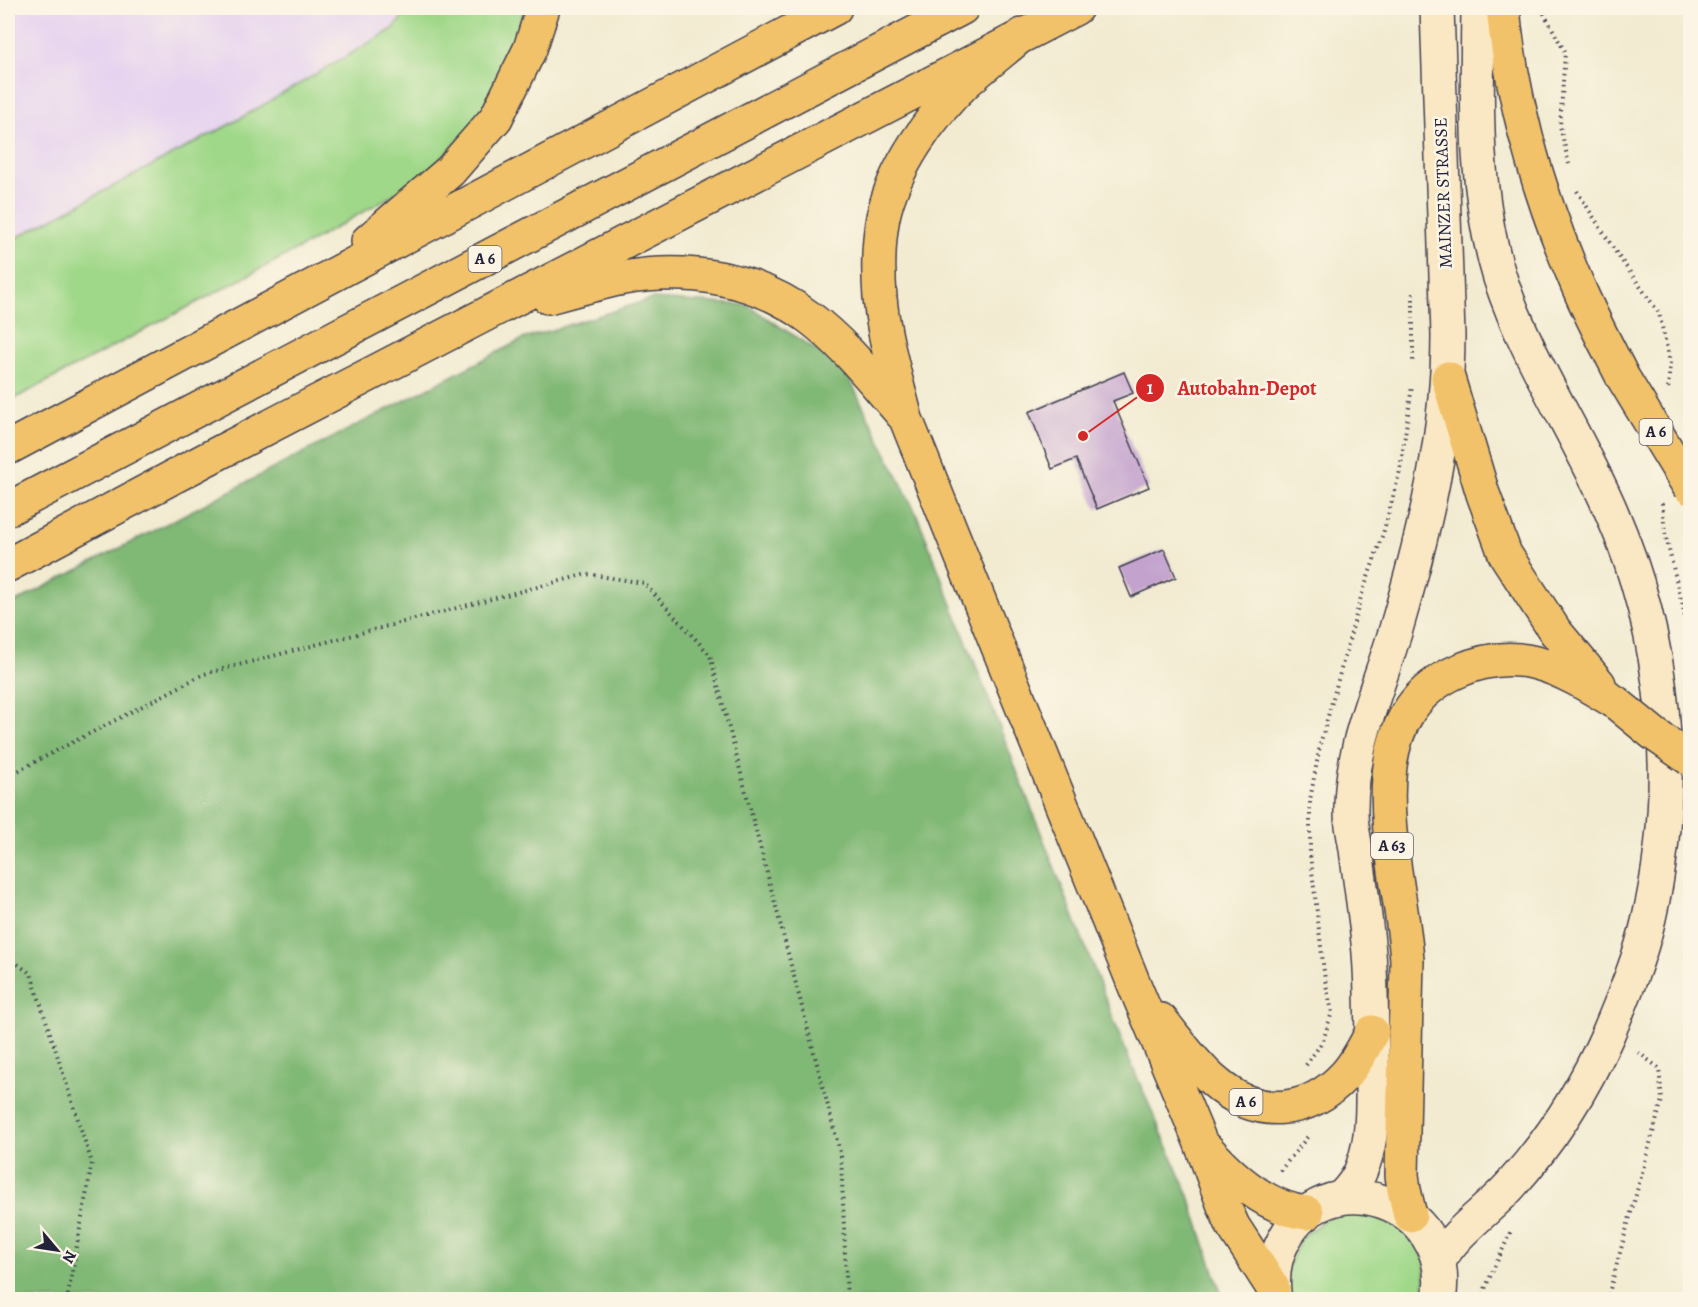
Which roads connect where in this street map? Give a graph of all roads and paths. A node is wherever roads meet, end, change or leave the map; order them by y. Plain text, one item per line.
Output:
1 (543, 8) edge
2 (835, 8) edge
3 (962, 8) edge
4 (1076, 8) edge
5 (1437, 8) edge
6 (1478, 8) edge
7 (1503, 8) edge
8 (1022, 35) junction
9 (311, 287) junction
10 (496, 309) junction
11 (1622, 376) junction
12 (1448, 378) junction
13 (906, 419) junction
14 (8, 448) edge
15 (1690, 463) edge
16 (1690, 488) edge
17 (8, 508) edge
18 (8, 565) edge
19 (1615, 702) junction
20 (1690, 759) edge
21 (8, 776) edge
22 (8, 957) edge
23 (1136, 989) junction
24 (1372, 1032) junction
25 (1631, 1046) dead end
26 (1200, 1141) junction
27 (1341, 1198) junction
28 (1307, 1213) junction
29 (1410, 1215) junction
30 (1439, 1261) junction
31 (1274, 1294) edge
32 (67, 1299) edge
33 (847, 1299) edge
34 (1439, 1299) edge
35 (1607, 1299) edge

1 - 9 highway
2 - 9 highway
3 - 17 highway, A 6
4 - 8 highway
5 - 12 main road, MAINZER STRASSE
6 - 30 main road
7 - 11 highway
8 - 10 highway
8 - 13 highway
9 - 14 highway
10 - 13 highway
10 - 18 highway
11 - 15 highway, A 6, bridge
11 - 16 highway, A 6, bridge
12 - 19 highway
12 - 24 main road, MAINZER STRASSE
13 - 23 highway
19 - 20 highway, bridge
19 - 29 highway, A 63
21 - 33 path
22 - 32 path
23 - 24 highway, A 6
23 - 26 highway
24 - 27 main road, MAINZER STRASSE
25 - 35 path
26 - 28 highway
26 - 31 highway
27 - 28 main road
27 - 29 main road
28 - 31 main road
29 - 30 main road
30 - 34 main road

